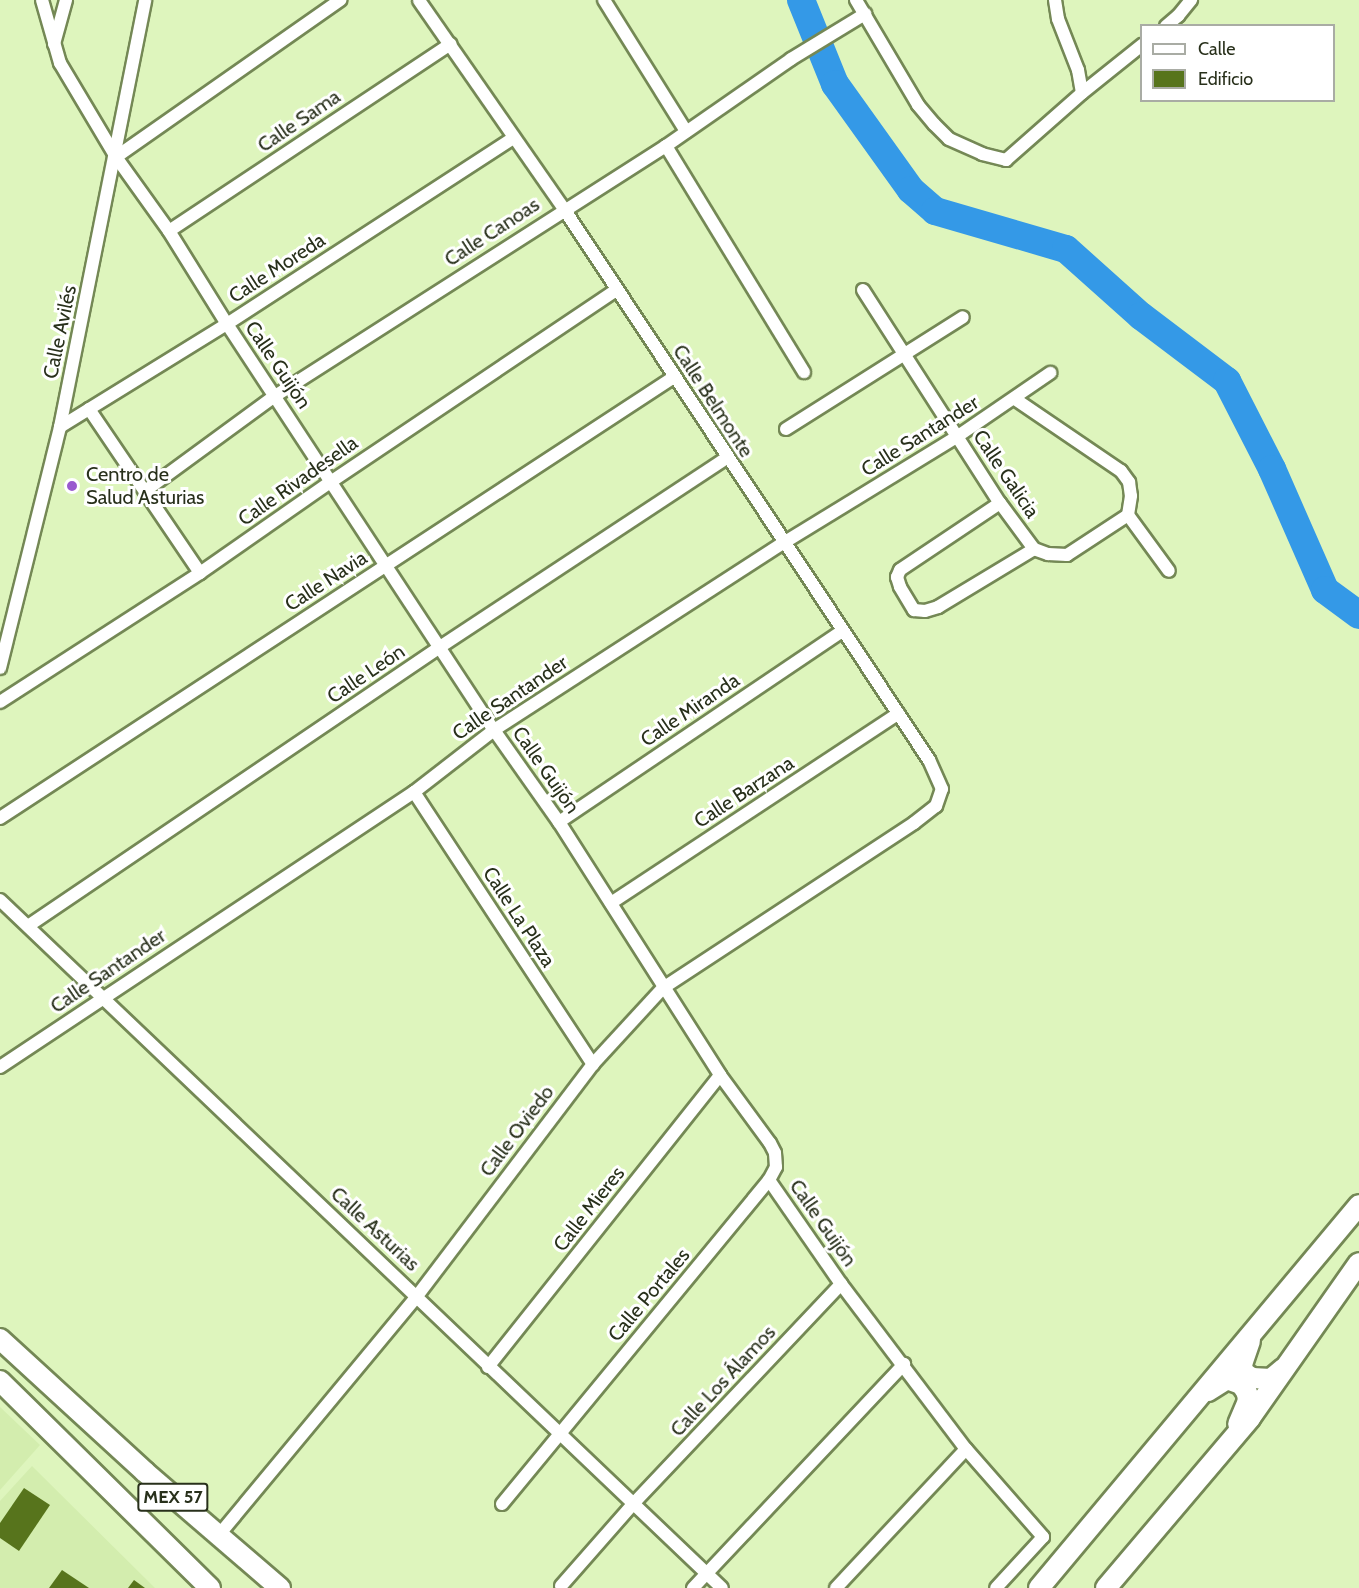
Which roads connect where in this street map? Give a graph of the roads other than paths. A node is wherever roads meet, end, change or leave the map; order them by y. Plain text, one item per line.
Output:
1 (42, 0) edge
2 (66, 0) edge
3 (340, 0) edge
4 (420, 0) edge
5 (604, 0) edge
6 (856, 0) edge
7 (1055, 0) edge
8 (1191, 0) edge
9 (148, 2) edge
10 (865, 14) junction
11 (1168, 24) edge
12 (450, 44) junction
13 (53, 45) junction
14 (1140, 47) edge
15 (1082, 93) junction
16 (686, 131) junction
17 (513, 138) junction
18 (666, 146) junction
19 (116, 157) junction
20 (564, 209) junction
21 (169, 231) junction
22 (616, 290) junction
23 (863, 290) dead end
24 (963, 317) dead end
25 (227, 324) junction
26 (904, 355) junction
27 (804, 372) dead end
28 (1050, 373) dead end
29 (674, 377) junction
30 (275, 396) junction
31 (1015, 399) junction
32 (89, 410) junction
33 (60, 427) junction
34 (786, 429) dead end
35 (958, 436) junction
36 (727, 458) junction
37 (332, 481) junction
38 (146, 491) junction
39 (1000, 503) junction
40 (1128, 515) junction
41 (785, 542) junction
42 (1034, 549) junction
43 (386, 565) junction
44 (1169, 571) dead end
45 (200, 573) junction
46 (842, 631) junction
47 (440, 648) junction
48 (0, 668) edge
49 (0, 702) edge
50 (898, 714) junction
51 (494, 730) junction
52 (414, 792) junction
53 (0, 818) edge
54 (559, 822) junction
55 (914, 823) joint
56 (0, 900) edge
57 (611, 903) junction
58 (28, 926) junction
59 (663, 988) junction
60 (101, 998) junction
61 (593, 1064) junction
62 (0, 1067) edge
63 (720, 1075) junction
64 (769, 1180) junction
65 (1359, 1205) edge
66 (1359, 1263) edge
67 (841, 1284) junction
68 (417, 1296) junction
69 (1260, 1323) junction
70 (0, 1339) edge
71 (1294, 1359) junction
72 (904, 1364) junction
73 (488, 1367) junction
74 (0, 1381) edge
75 (1194, 1402) junction
76 (559, 1435) junction
77 (1232, 1437) junction
78 (966, 1449) junction
79 (502, 1504) dead end
80 (633, 1504) junction
81 (218, 1536) junction
82 (707, 1573) junction
83 (561, 1586) dead end
84 (210, 1588) edge
85 (280, 1588) edge
86 (693, 1588) edge
87 (722, 1588) edge
88 (836, 1588) edge
89 (996, 1588) edge
90 (1039, 1588) edge
91 (1106, 1588) edge

1 - 13 street, Calle Guijón
2 - 13 street
3 - 19 street
4 - 12 street, Calle Belmonte
5 - 16 street
6 - 10 street
7 - 15 street
8 - 11 street
9 - 19 street, Calle Avilés
10 - 15 street
10 - 16 street, Calle Canoas
12 - 17 street, Calle Belmonte
12 - 21 street, Calle Sama
13 - 19 street, Calle Guijón
14 - 15 street
16 - 18 street, Calle Canoas
17 - 20 street, Calle Belmonte
17 - 25 street, Calle Moreda
18 - 20 street, Calle Canoas
18 - 27 street
19 - 21 street, Calle Guijón
19 - 33 street, Calle Avilés
20 - 22 street, Calle Belmonte
20 - 30 street, Calle Canoas
21 - 25 street, Calle Guijón
22 - 29 street, Calle Belmonte
22 - 37 street, Calle Rivadesella
23 - 26 street, Calle Galicia
24 - 26 street
25 - 30 street, Calle Guijón
25 - 32 street, Calle Moreda
26 - 34 street
26 - 35 street, Calle Galicia
28 - 31 street, Calle Santander
29 - 36 street, Calle Belmonte
29 - 43 street, Calle Navia
30 - 37 street, Calle Guijón
30 - 38 street, Calle Canoas
31 - 35 street, Calle Santander
31 - 40 street
32 - 33 street, Calle Moreda
32 - 38 street
33 - 48 street, Calle Avilés
35 - 39 street, Calle Galicia
35 - 41 street, Calle Santander
36 - 41 street, Calle Belmonte
36 - 47 street, Calle León
37 - 43 street, Calle Guijón
37 - 45 street, Calle Rivadesella
38 - 45 street
39 - 42 street, Calle Galicia
39 - 42 street
40 - 42 street, Calle Galicia
40 - 44 street
41 - 46 street, Calle Belmonte
41 - 51 street, Calle Santander
43 - 47 street, Calle Guijón
43 - 53 street, Calle Navia
45 - 49 street, Calle Rivadesella
46 - 50 street, Calle Belmonte
46 - 54 street, Calle Miranda
47 - 51 street, Calle Guijón
47 - 58 street, Calle León
50 - 55 street, Calle Belmonte
50 - 57 street, Calle Barzana
51 - 52 street, Calle Santander
51 - 54 street, Calle Guijón
52 - 60 street, Calle Santander
52 - 61 street, Calle La Plaza
54 - 57 street, Calle Guijón
55 - 59 street, Calle Oviedo
56 - 58 street, Calle Asturias
57 - 59 street, Calle Guijón
58 - 60 street, Calle Asturias
59 - 61 street, Calle Oviedo
59 - 63 street, Calle Guijón
60 - 62 street, Calle Santander
60 - 68 street, Calle Asturias
61 - 68 street, Calle Oviedo
63 - 64 street, Calle Guijón
63 - 73 street, Calle Mieres
64 - 67 street, Calle Guijón
64 - 76 street, Calle Portales
65 - 69 main road
66 - 71 main road
67 - 72 street, Calle Guijón
67 - 80 street, Calle Los Álamos
68 - 73 street, Calle Asturias
68 - 81 street, Calle Oviedo
69 - 71 main road
69 - 75 main road
70 - 81 main road, MEX 57
71 - 77 main road
72 - 78 street, Calle Guijón
72 - 82 street
73 - 76 street, Calle Asturias
74 - 84 main road, MEX 57
75 - 77 main road
75 - 90 main road
76 - 79 street, Calle Portales
76 - 80 street, Calle Asturias
77 - 91 main road
78 - 88 street
78 - 89 street, Calle Guijón
80 - 82 street, Calle Asturias
80 - 83 street, Calle Los Álamos
81 - 85 main road, MEX 57
82 - 86 street
82 - 87 street, Calle Asturias

